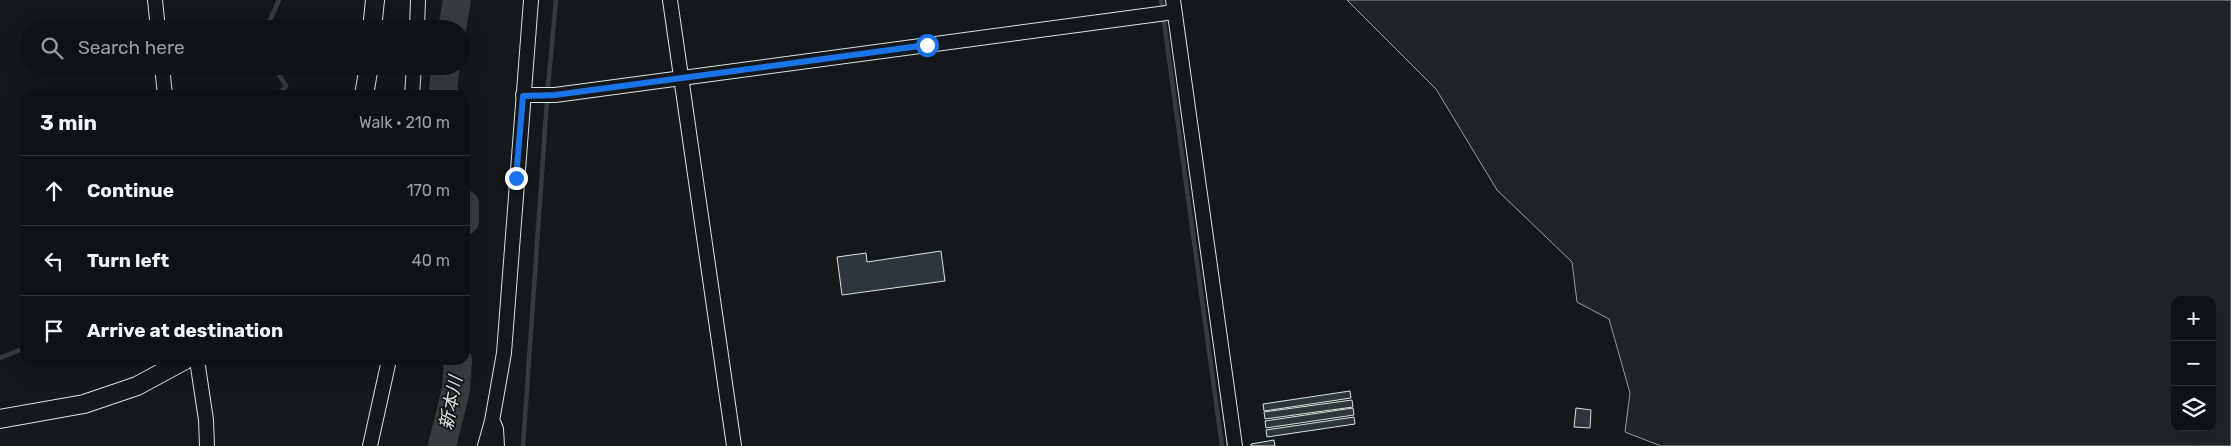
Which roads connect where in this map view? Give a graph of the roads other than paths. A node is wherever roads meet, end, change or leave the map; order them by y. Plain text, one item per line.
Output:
1 (155, 0) edge
2 (375, 0) edge
3 (418, 0) edge
4 (531, 0) edge
5 (670, 0) edge
6 (1173, 6) edge
7 (157, 20) edge
8 (373, 20) edge
9 (417, 20) edge
10 (163, 75) edge
11 (367, 75) edge
12 (413, 75) edge
13 (681, 78) junction
14 (164, 90) edge
15 (365, 90) edge
16 (412, 90) edge
17 (523, 96) junction
18 (176, 365) edge
19 (198, 365) edge
20 (388, 365) edge
21 (0, 419) edge
22 (492, 421) junction
23 (207, 446) edge
24 (370, 446) edge
25 (485, 446) edge
26 (497, 446) edge
27 (734, 446) edge
28 (1235, 446) edge

1 - 7 street
2 - 8 street
3 - 9 street
4 - 17 street
5 - 13 street
6 - 13 street
6 - 28 street
10 - 14 street
11 - 15 street
12 - 16 street
13 - 17 street
13 - 27 street
17 - 22 street
18 - 21 street
19 - 23 street
20 - 24 street
22 - 25 street
22 - 26 street

